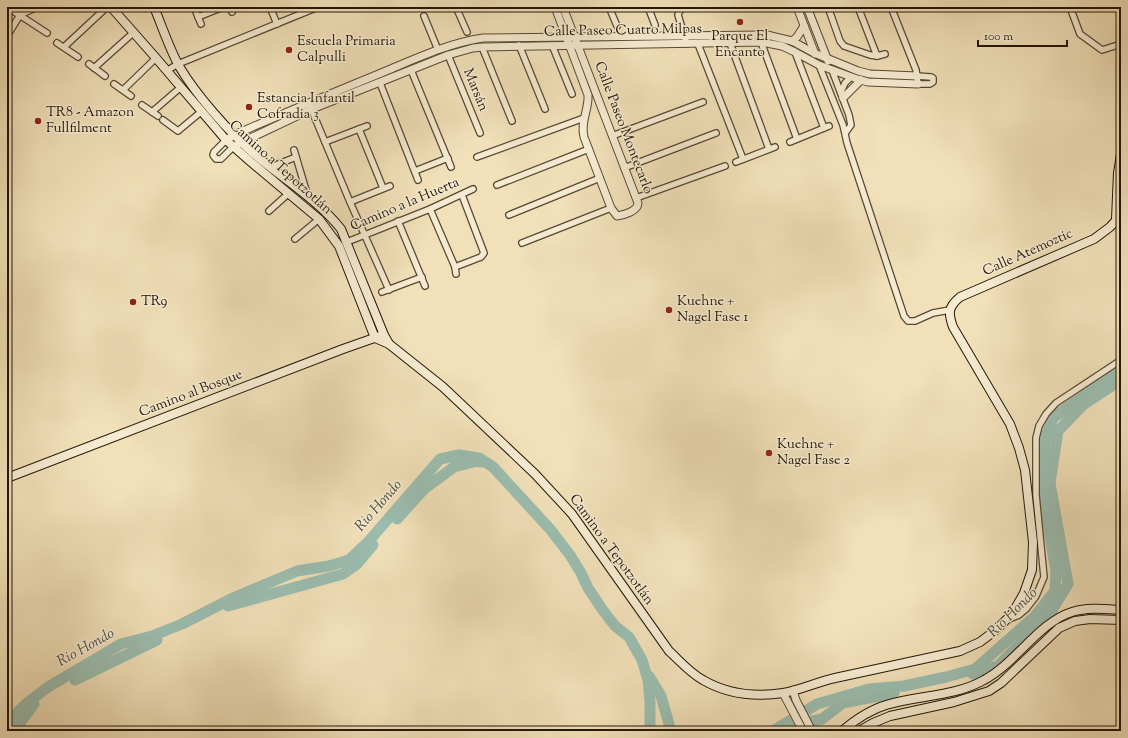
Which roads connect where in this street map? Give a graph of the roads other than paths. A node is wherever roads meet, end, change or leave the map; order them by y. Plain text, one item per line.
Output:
1 (37, 7) edge
2 (107, 7) edge
3 (111, 7) edge
4 (154, 7) edge
5 (194, 7) edge
6 (223, 7) edge
7 (270, 7) edge
8 (318, 7) edge
9 (456, 7) edge
10 (555, 7) edge
11 (563, 7) edge
12 (609, 7) edge
13 (648, 7) edge
14 (683, 7) edge
15 (797, 7) edge
16 (807, 7) edge
17 (828, 7) edge
18 (858, 7) edge
19 (890, 7) edge
20 (1070, 7) edge
21 (10, 9) dead end
22 (20, 15) junction
23 (424, 16) dead end
24 (198, 17) junction
25 (201, 24) dead end
26 (277, 24) junction
27 (617, 26) dead end
28 (655, 26) dead end
29 (804, 26) junction
30 (467, 32) dead end
31 (9, 33) dead end
32 (47, 33) dead end
33 (133, 33) junction
34 (684, 36) junction
35 (566, 37) junction
36 (575, 37) junction
37 (470, 40) junction
38 (792, 41) junction
39 (761, 42) junction
40 (57, 43) dead end
41 (730, 43) junction
42 (687, 44) junction
43 (698, 44) junction
44 (1121, 44) edge
45 (519, 45) junction
46 (552, 45) junction
47 (569, 45) junction
48 (578, 45) junction
49 (64, 47) junction
50 (482, 47) junction
51 (473, 48) junction
52 (438, 50) junction
53 (795, 52) junction
54 (814, 53) junction
55 (886, 54) dead end
56 (448, 55) junction
57 (877, 56) junction
58 (78, 57) dead end
59 (420, 57) junction
60 (156, 58) junction
61 (827, 58) junction
62 (89, 64) dead end
63 (178, 64) junction
64 (423, 65) junction
65 (820, 65) junction
66 (94, 68) junction
67 (168, 70) junction
68 (411, 70) junction
69 (832, 70) junction
70 (105, 76) dead end
71 (851, 77) junction
72 (861, 80) junction
73 (918, 80) junction
74 (380, 83) junction
75 (114, 84) dead end
76 (181, 87) junction
77 (123, 90) junction
78 (572, 94) dead end
79 (842, 95) junction
80 (131, 96) dead end
81 (309, 102) junction
82 (703, 102) dead end
83 (142, 105) dead end
84 (312, 109) junction
85 (545, 109) dead end
86 (202, 111) junction
87 (152, 112) junction
88 (158, 116) dead end
89 (584, 118) junction
90 (163, 120) dead end
91 (512, 121) dead end
92 (366, 126) dead end
93 (359, 129) junction
94 (846, 132) junction
95 (716, 133) dead end
96 (234, 134) junction
97 (480, 134) dead end
98 (612, 136) junction
99 (797, 139) junction
100 (226, 140) junction
101 (325, 142) junction
102 (790, 142) dead end
103 (237, 144) junction
104 (589, 149) junction
105 (294, 150) dead end
106 (1121, 154) edge
107 (296, 157) junction
108 (478, 157) dead end
109 (448, 158) junction
110 (743, 160) junction
111 (736, 162) dead end
112 (725, 166) dead end
113 (271, 167) junction
114 (451, 167) dead end
115 (624, 168) junction
116 (415, 171) junction
117 (600, 178) junction
118 (418, 180) dead end
119 (497, 185) dead end
120 (390, 186) dead end
121 (383, 188) junction
122 (473, 189) dead end
123 (289, 193) junction
124 (462, 195) junction
125 (308, 197) junction
126 (636, 198) junction
127 (350, 202) junction
128 (430, 208) junction
129 (611, 208) junction
130 (269, 211) dead end
131 (509, 215) dead end
132 (1119, 217) edge
133 (319, 219) junction
134 (398, 221) junction
135 (365, 235) junction
136 (295, 239) dead end
137 (347, 242) junction
138 (522, 243) dead end
139 (339, 246) junction
140 (455, 267) junction
141 (456, 274) dead end
142 (422, 278) junction
143 (425, 286) dead end
144 (389, 290) junction
145 (382, 292) dead end
146 (950, 310) junction
147 (384, 335) junction
148 (375, 338) junction
149 (389, 344) junction
150 (1121, 360) edge
151 (7, 478) edge
152 (1121, 610) edge
153 (1006, 620) junction
154 (1121, 620) edge
155 (793, 690) junction
156 (783, 693) junction
157 (808, 730) edge
158 (842, 731) edge
159 (859, 731) edge

1 - 22 street
2 - 49 street
3 - 33 main road, Camino a Tepotzotlán
4 - 63 main road, Camino a Tepotzotlán
5 - 24 street
6 - 24 street
7 - 26 street
8 - 26 street
9 - 30 street
10 - 35 street, Calle Paseo Montecarlo
11 - 36 street, Calle Paseo Montecarlo
12 - 27 street
13 - 28 street
14 - 34 street
15 - 29 street
16 - 61 street
17 - 57 street
18 - 57 street
19 - 73 street
20 - 44 street
21 - 22 street
22 - 31 street
22 - 32 street
23 - 52 street
24 - 25 street
26 - 63 street
29 - 38 street
29 - 54 street
33 - 60 main road, Camino a Tepotzotlán
33 - 66 street
34 - 36 street, Calle Paseo Cuatro Milpas
34 - 38 street, Calle Paseo Cuatro Milpas
34 - 42 street
35 - 36 street, Calle Paseo Cuatro Milpas
35 - 37 street, Calle Paseo Cuatro Milpas
35 - 47 street, Calle Paseo Montecarlo
36 - 48 street, Calle Paseo Montecarlo
37 - 51 street
37 - 52 street, Calle Paseo Cuatro Milpas
38 - 54 street, Calle Paseo Cuatro Milpas
39 - 41 street, Calle Paseo Cuatro Milpas
39 - 53 street, Calle Paseo Cuatro Milpas
39 - 99 street
40 - 49 street
41 - 43 street, Calle Paseo Cuatro Milpas
41 - 110 street
42 - 43 street, Calle Paseo Cuatro Milpas
42 - 48 street, Calle Paseo Cuatro Milpas
43 - 110 street
45 - 46 street, Calle Paseo Cuatro Milpas
45 - 50 street, Calle Paseo Cuatro Milpas
45 - 85 street
46 - 47 street, Calle Paseo Cuatro Milpas
46 - 78 street
47 - 48 street, Calle Paseo Cuatro Milpas
47 - 89 street, Calle Paseo Montecarlo
48 - 98 street, Calle Paseo Montecarlo
49 - 58 street
50 - 51 street, Calle Paseo Cuatro Milpas
50 - 91 street
51 - 56 street, Calle Paseo Cuatro Milpas
52 - 59 street, Calle Paseo Cuatro Milpas
53 - 65 street, Calle Paseo Cuatro Milpas
53 - 99 street
54 - 61 street, Calle Paseo Cuatro Milpas
54 - 65 street
55 - 57 street
56 - 64 street, Calle Paseo Cuatro Milpas
56 - 97 street, Marsán
59 - 64 street
59 - 81 street, Calle Paseo Cuatro Milpas
60 - 67 main road, Camino a Tepotzotlán
60 - 77 street
61 - 69 street
61 - 73 street, Calle Paseo Cuatro Milpas
62 - 66 street
63 - 67 street
63 - 96 main road, Camino a Tepotzotlán
64 - 68 street, Calle Paseo Cuatro Milpas
65 - 69 street, Calle Paseo Cuatro Milpas
65 - 94 street
66 - 70 street
67 - 76 main road, Camino a Tepotzotlán
68 - 74 street, Calle Paseo Cuatro Milpas
68 - 109 street
69 - 71 street, Calle Paseo Cuatro Milpas
69 - 79 street
71 - 72 street, Calle Paseo Cuatro Milpas
71 - 79 street
72 - 73 street, Calle Paseo Cuatro Milpas
72 - 79 street
74 - 84 street, Calle Paseo Cuatro Milpas
74 - 116 street
75 - 77 street
76 - 86 main road, Camino a Tepotzotlán
76 - 87 street
77 - 80 street
79 - 94 street
81 - 84 street
81 - 96 street, Calle Paseo Cuatro Milpas
82 - 98 street
83 - 87 street
84 - 101 street
84 - 103 street, Calle Paseo Cuatro Milpas
86 - 90 street
86 - 100 main road, Camino a Tepotzotlán
87 - 88 street
89 - 104 street, Calle Paseo Montecarlo
89 - 108 street
92 - 93 street
93 - 101 street
93 - 121 street
94 - 146 street
95 - 115 street
96 - 100 street, Calle Paseo Cuatro Milpas
96 - 103 main road, Camino a Tepotzotlán
98 - 115 street, Calle Paseo Montecarlo
99 - 102 street
100 - 103 main road, Camino a Tepotzotlán
100 - 103 street, Calle Paseo Cuatro Milpas
101 - 127 street
103 - 113 main road, Camino a Tepotzotlán
103 - 123 main road, Camino a Tepotzotlán
104 - 117 street, Calle Paseo Montecarlo
104 - 119 street
105 - 107 street
106 - 132 main road, Calle Atemoztic
107 - 113 street
107 - 125 street
109 - 114 street
109 - 116 street
110 - 111 street
112 - 126 street
113 - 125 main road, Camino a Tepotzotlán
115 - 126 street, Calle Paseo Montecarlo
116 - 118 street
117 - 129 street, Calle Paseo Montecarlo
117 - 131 street
120 - 121 street
121 - 127 street
122 - 124 street, Camino a la Huerta
123 - 130 street
123 - 133 main road, Camino a Tepotzotlán
124 - 128 street, Camino a la Huerta
124 - 140 street
125 - 137 main road, Camino a Tepotzotlán
126 - 129 street, Calle Paseo Montecarlo
127 - 135 street
128 - 134 street, Camino a la Huerta
128 - 140 street
129 - 138 street
132 - 146 main road, Calle Atemoztic
133 - 136 street
133 - 139 main road, Camino a Tepotzotlán
134 - 135 street, Camino a la Huerta
134 - 142 street
135 - 137 street, Camino a la Huerta
135 - 144 street
137 - 139 street
137 - 147 main road, Camino a Tepotzotlán
139 - 148 main road, Camino a Tepotzotlán
140 - 141 street
142 - 143 street
142 - 144 street
144 - 145 street
146 - 153 main road, Camino a Tepotzotlán
147 - 148 main road, Camino al Bosque
147 - 149 main road, Camino a Tepotzotlán
148 - 149 main road, Camino a Tepotzotlán
148 - 151 main road, Camino al Bosque
149 - 156 main road, Camino a Tepotzotlán
150 - 153 street
152 - 158 main road
153 - 155 main road, Camino a Tepotzotlán
154 - 159 main road
155 - 156 main road, Camino a Tepotzotlán
155 - 157 street
156 - 157 street

